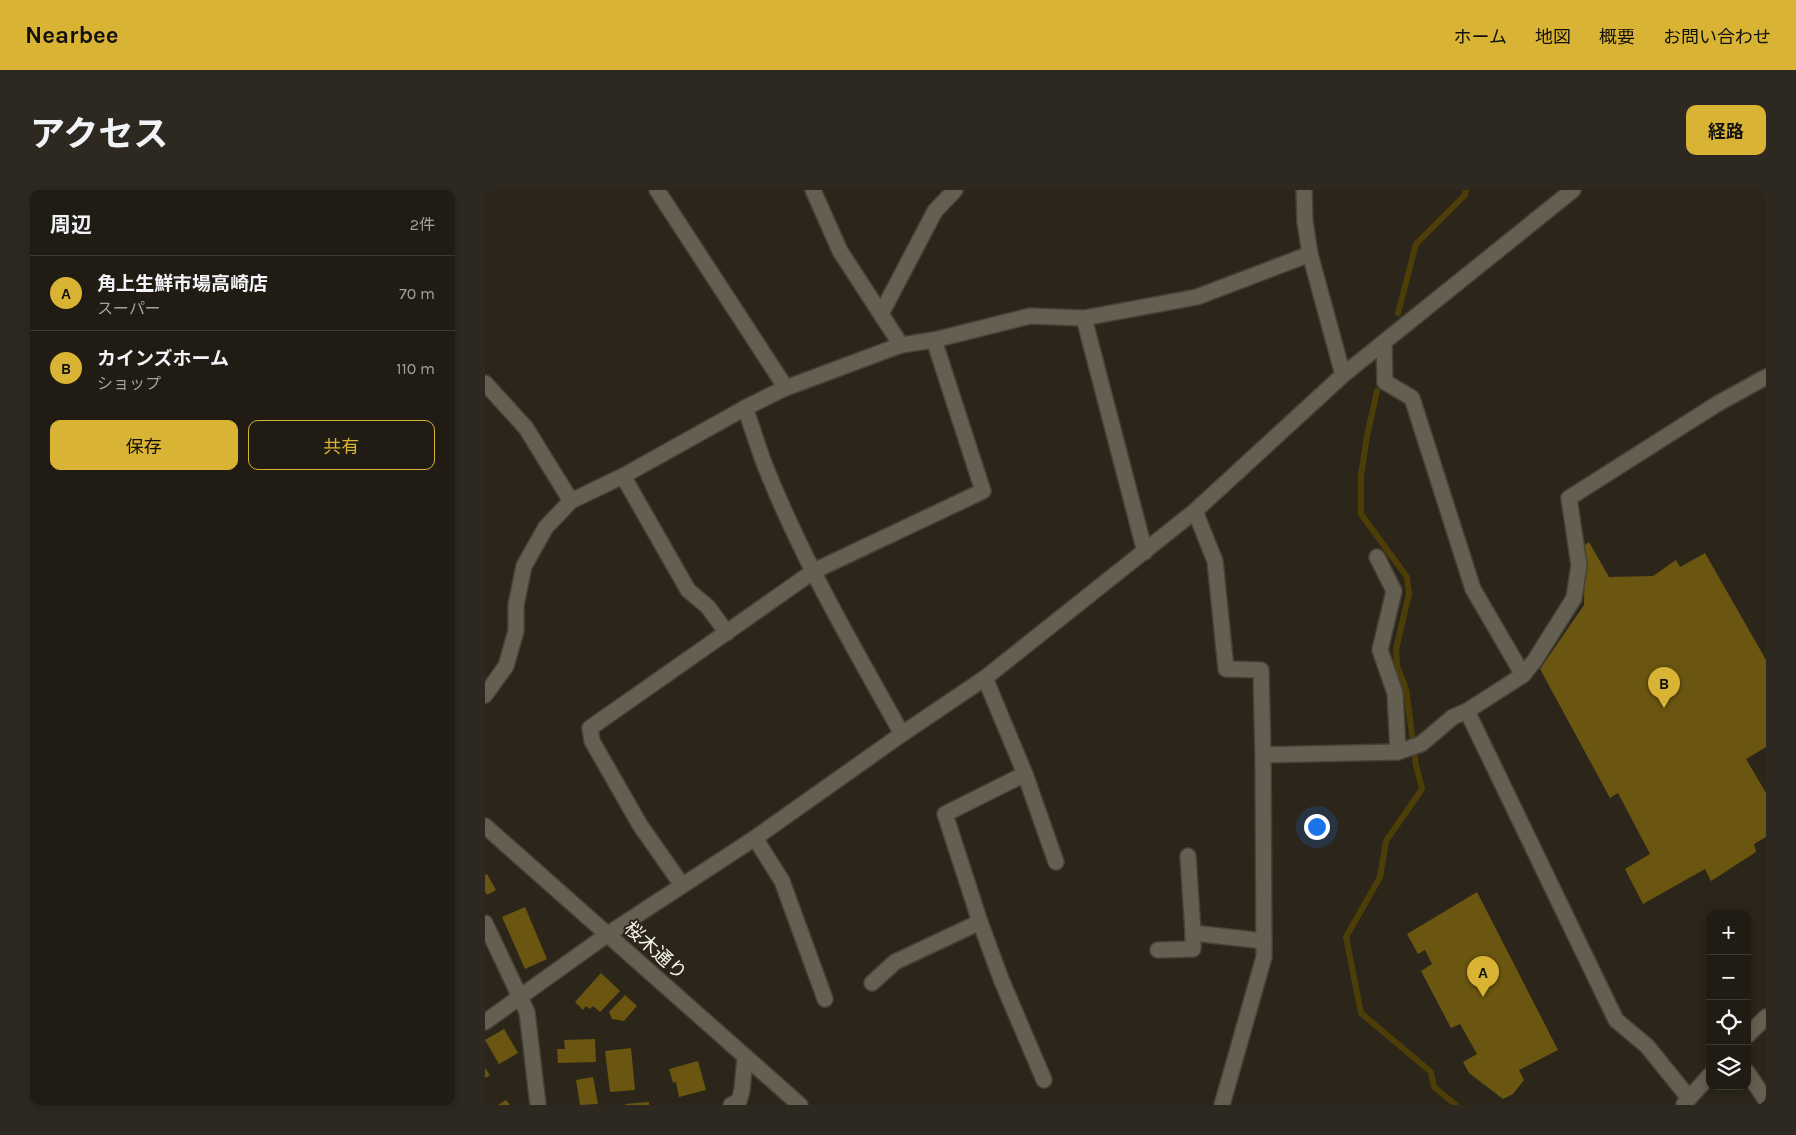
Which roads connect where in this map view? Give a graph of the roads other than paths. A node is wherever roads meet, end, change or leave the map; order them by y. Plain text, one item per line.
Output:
1 (657, 190) edge
2 (813, 190) edge
3 (955, 190) edge
4 (1304, 190) edge
5 (1573, 190) edge
6 (1309, 254) junction
7 (881, 314) junction
8 (1084, 318) junction
9 (934, 340) junction
10 (901, 344) junction
11 (1384, 344) junction
12 (1343, 375) junction
13 (1766, 376) edge
14 (485, 383) edge
15 (786, 388) junction
16 (745, 408) junction
17 (623, 476) junction
18 (571, 501) junction
19 (1195, 510) junction
20 (1145, 552) junction
21 (1377, 556) dead end
22 (814, 571) junction
23 (727, 633) junction
24 (1523, 675) junction
25 (985, 678) junction
26 (485, 695) edge
27 (1467, 711) junction
28 (902, 734) junction
29 (1398, 752) junction
30 (1263, 755) junction
31 (1025, 774) junction
32 (485, 826) edge
33 (755, 838) junction
34 (1188, 856) dead end
35 (1056, 862) dead end
36 (682, 885) junction
37 (980, 922) junction
38 (485, 923) edge
39 (1193, 933) junction
40 (608, 934) junction
41 (1264, 941) junction
42 (1158, 950) dead end
43 (872, 983) dead end
44 (520, 997) junction
45 (825, 999) dead end
46 (1766, 1017) edge
47 (485, 1022) edge
48 (1751, 1032) edge
49 (745, 1057) junction
50 (1751, 1078) edge
51 (1706, 1079) edge
52 (1044, 1080) dead end
53 (1766, 1100) edge
54 (1686, 1101) edge
55 (538, 1105) edge
56 (731, 1105) edge
57 (799, 1105) edge
58 (1222, 1105) edge

1 - 15 street
2 - 7 street
3 - 7 street
4 - 6 street
5 - 11 street
6 - 8 street
6 - 12 street
7 - 10 street
8 - 9 street
8 - 20 street
9 - 10 street
9 - 22 street
10 - 15 street
11 - 12 street
11 - 24 street
12 - 19 street
13 - 24 street
14 - 18 street
15 - 16 street
16 - 17 street
16 - 22 street
17 - 18 street
17 - 23 street
18 - 26 street
19 - 20 street
19 - 30 street
20 - 25 street
21 - 29 street
22 - 23 street
22 - 28 street
23 - 36 street
24 - 27 street
25 - 28 street
25 - 31 street
27 - 29 street
27 - 54 street
28 - 33 street
29 - 30 street
30 - 41 street
31 - 35 street
31 - 37 street
32 - 40 street, 桜木通り
33 - 36 street
33 - 45 street
34 - 39 street
36 - 40 street
37 - 43 street
37 - 52 street
38 - 44 street
39 - 41 street
39 - 42 street
40 - 44 street
40 - 49 street, 桜木通り
41 - 58 street
44 - 47 street
44 - 55 street
46 - 48 street
49 - 56 street
49 - 57 street, 桜木通り
50 - 53 street
51 - 54 street

